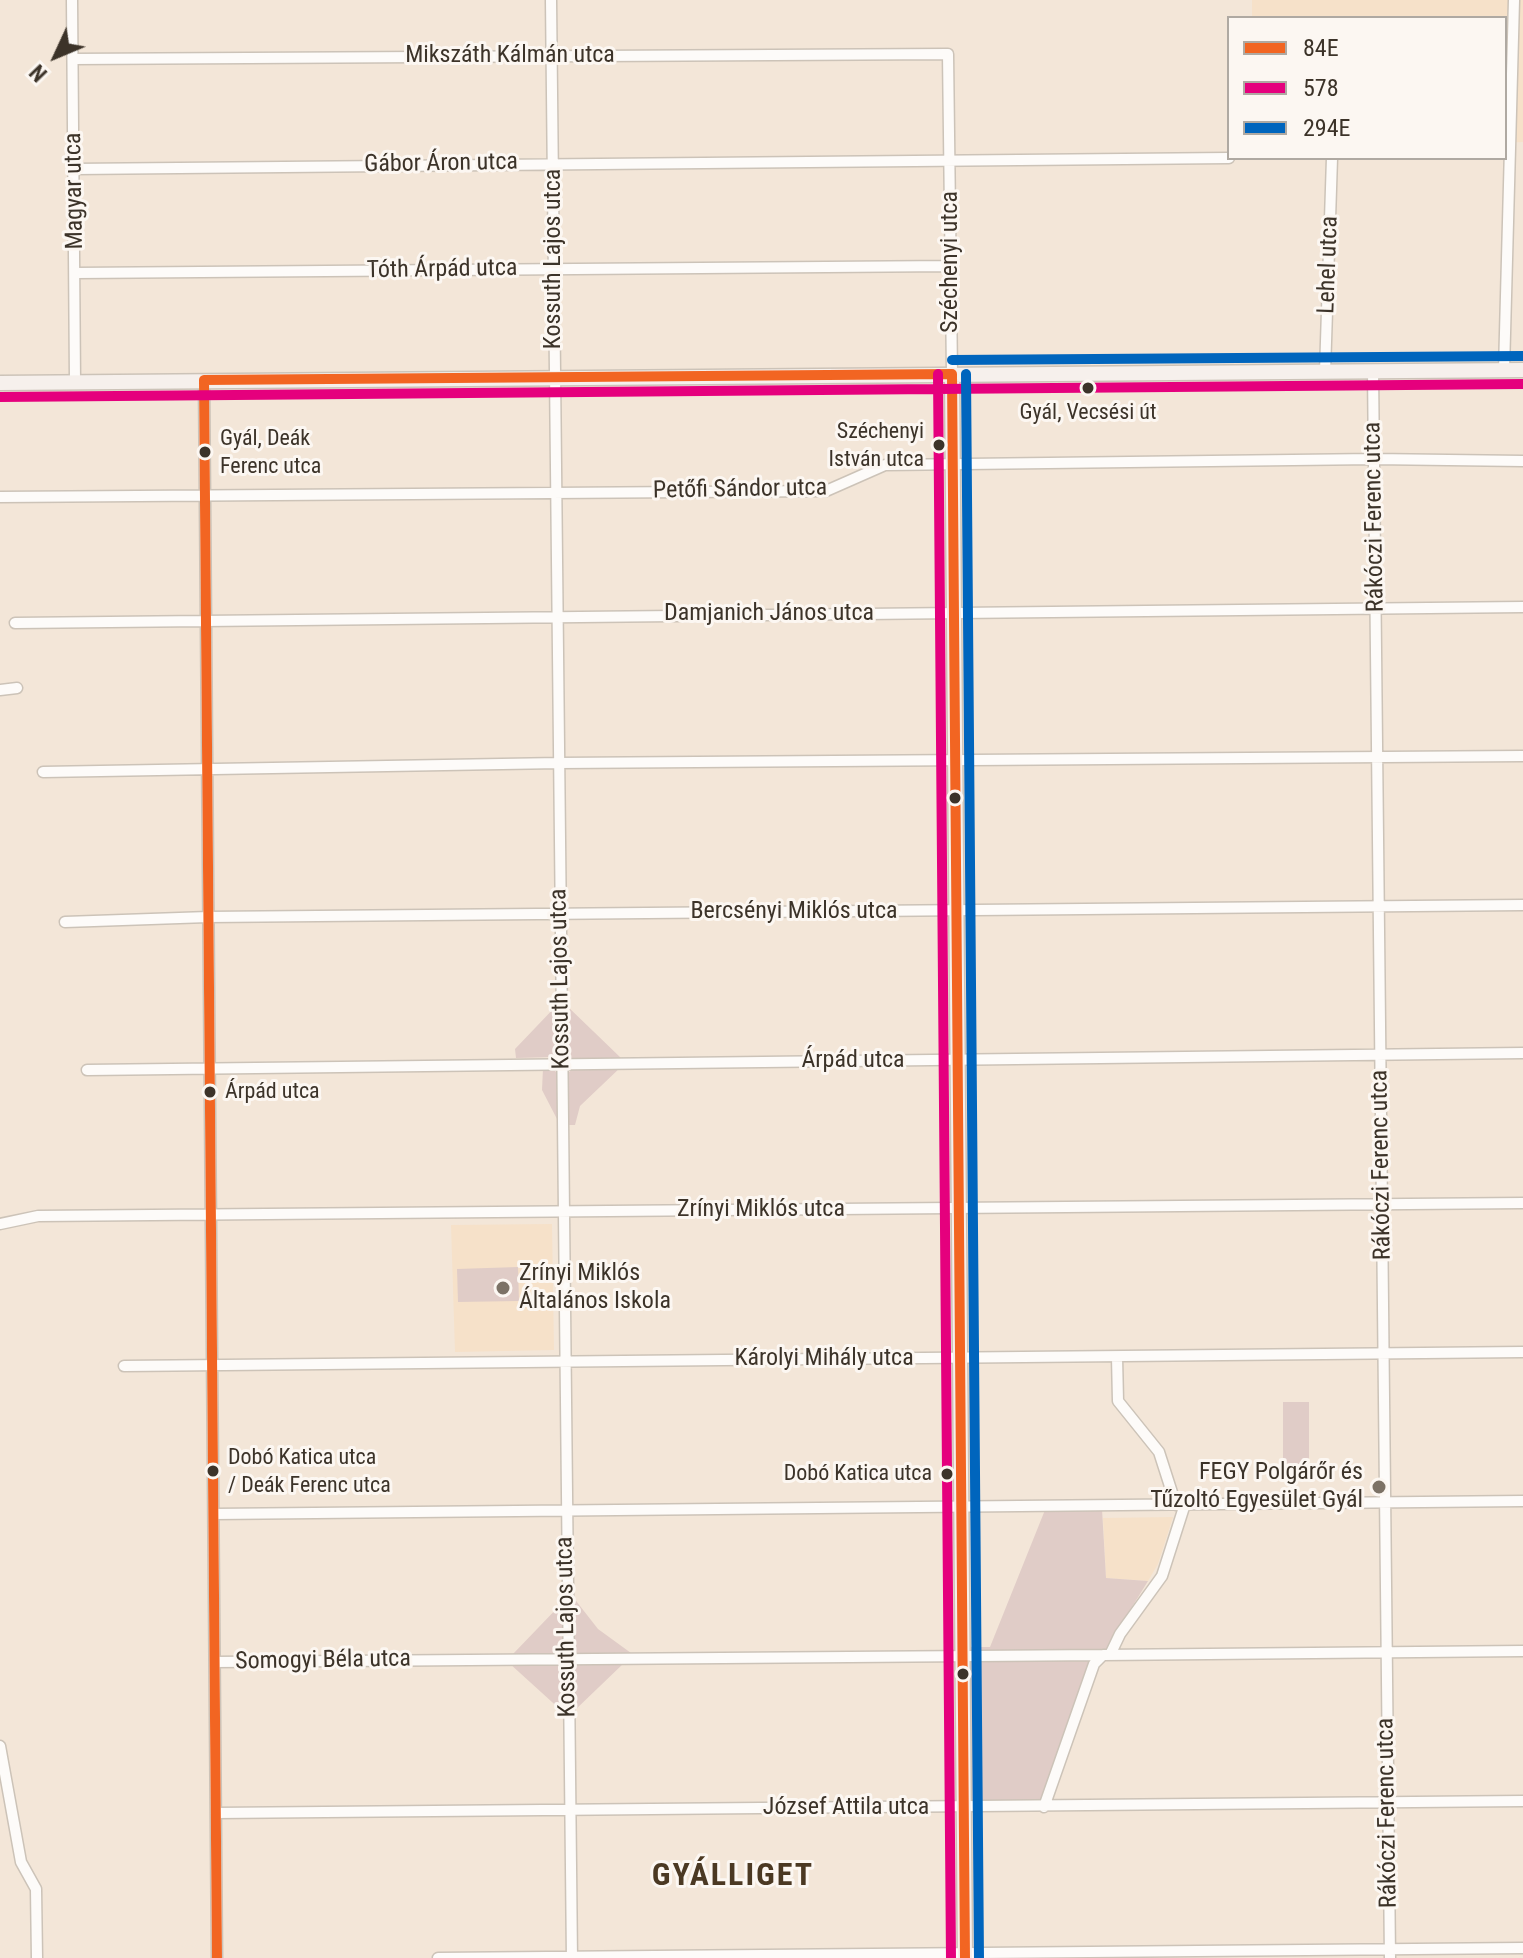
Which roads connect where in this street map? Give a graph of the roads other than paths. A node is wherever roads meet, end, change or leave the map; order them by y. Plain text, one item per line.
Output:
1 (72, 0) edge
2 (551, 0) edge
3 (1514, 0) edge
4 (948, 54) joint
5 (552, 56) junction
6 (73, 59) junction
7 (1507, 152) edge
8 (1523, 152) edge
9 (1227, 158) edge
10 (951, 160) junction
11 (1332, 160) edge
12 (1507, 160) edge
13 (554, 162) junction
14 (74, 169) junction
15 (951, 266) junction
16 (555, 268) junction
17 (76, 273) junction
18 (1504, 370) junction
19 (1523, 370) edge
20 (1373, 371) junction
21 (1325, 372) junction
22 (952, 374) junction
23 (554, 377) junction
24 (204, 380) junction
25 (75, 381) junction
26 (0, 383) edge
27 (1374, 459) junction
28 (1523, 461) edge
29 (951, 462) junction
30 (555, 493) junction
31 (203, 494) junction
32 (0, 497) edge
33 (1523, 607) edge
34 (1377, 609) junction
35 (952, 613) junction
36 (556, 615) junction
37 (205, 619) junction
38 (15, 623) dead end
39 (17, 688) dead end
40 (0, 690) edge
41 (1523, 756) edge
42 (1377, 757) junction
43 (954, 762) junction
44 (559, 763) junction
45 (206, 768) junction
46 (43, 772) dead end
47 (1523, 905) edge
48 (1379, 907) junction
49 (955, 910) junction
50 (560, 914) junction
51 (208, 917) junction
52 (65, 922) dead end
53 (1523, 1053) edge
54 (1381, 1055) junction
55 (958, 1060) junction
56 (562, 1063) junction
57 (209, 1066) junction
58 (87, 1070) dead end
59 (1523, 1203) edge
60 (1382, 1205) junction
61 (959, 1209) junction
62 (563, 1211) junction
63 (210, 1215) junction
64 (0, 1224) edge
65 (1523, 1352) edge
66 (1384, 1354) junction
67 (1117, 1357) junction
68 (962, 1358) junction
69 (565, 1361) junction
70 (212, 1364) junction
71 (124, 1366) dead end
72 (1523, 1501) edge
73 (1385, 1502) junction
74 (1180, 1504) junction
75 (963, 1507) junction
76 (566, 1510) junction
77 (214, 1514) junction
78 (1387, 1651) junction
79 (1523, 1651) edge
80 (963, 1655) junction
81 (1104, 1656) junction
82 (567, 1658) junction
83 (215, 1662) junction
84 (0, 1746) edge
85 (3, 1790) edge
86 (1523, 1801) edge
87 (1388, 1803) junction
88 (964, 1807) junction
89 (1044, 1807) junction
90 (569, 1810) junction
91 (216, 1813) junction
92 (1523, 1948) edge
93 (1390, 1954) edge
94 (965, 1956) edge
95 (572, 1957) edge
96 (37, 1958) edge
97 (217, 1958) edge
98 (438, 1958) edge

1 - 6 street, Magyar utca
2 - 5 street, Kossuth Lajos utca
3 - 7 street
4 - 5 street, Mikszáth Kálmán utca
4 - 10 street, Széchenyi utca
5 - 6 street, Mikszáth Kálmán utca
5 - 13 street, Kossuth Lajos utca
6 - 14 street, Magyar utca
7 - 8 street
9 - 10 street, Gábor Áron utca
10 - 13 street, Gábor Áron utca
10 - 15 street, Széchenyi utca
11 - 21 street, Lehel utca
12 - 18 street
13 - 14 street, Gábor Áron utca
13 - 16 street, Kossuth Lajos utca
14 - 17 street, Magyar utca
15 - 16 street, Tóth Árpád utca
15 - 22 street, Széchenyi utca
16 - 17 street, Tóth Árpád utca
16 - 23 street, Kossuth Lajos utca
17 - 25 street, Magyar utca
18 - 19 street
18 - 20 street
20 - 21 street
20 - 27 street, Rákóczi Ferenc utca
21 - 22 street
22 - 23 street
22 - 29 street, Széchenyi utca
23 - 24 street
23 - 30 street, Kossuth Lajos utca
24 - 25 street
24 - 31 street
25 - 26 street
27 - 28 street, Petőfi Sándor utca
27 - 29 street, Petőfi Sándor utca
27 - 34 street, Rákóczi Ferenc utca
29 - 30 street, Petőfi Sándor utca
29 - 35 street, Széchenyi utca
30 - 31 street, Petőfi Sándor utca
30 - 36 street, Kossuth Lajos utca
31 - 32 street, Petőfi Sándor utca
31 - 37 street
33 - 34 street, Damjanich János utca
34 - 35 street, Damjanich János utca
34 - 42 street, Rákóczi Ferenc utca
35 - 36 street, Damjanich János utca
35 - 43 street, Széchenyi utca
36 - 37 street, Damjanich János utca
36 - 44 street, Kossuth Lajos utca
37 - 38 street, Damjanich János utca
37 - 45 street
39 - 40 street
41 - 42 street
42 - 43 street
42 - 48 street, Rákóczi Ferenc utca
43 - 44 street
43 - 49 street, Széchenyi utca
44 - 45 street
44 - 50 street, Kossuth Lajos utca
45 - 46 street
45 - 51 street
47 - 48 street, Bercsényi Miklós utca
48 - 49 street, Bercsényi Miklós utca
48 - 54 street, Rákóczi Ferenc utca
49 - 50 street, Bercsényi Miklós utca
49 - 55 street, Széchenyi utca
50 - 51 street, Bercsényi Miklós utca
50 - 56 street, Kossuth Lajos utca
51 - 52 street, Bercsényi Miklós utca
51 - 57 street
53 - 54 street, Árpád utca
54 - 55 street, Árpád utca
54 - 60 street, Rákóczi Ferenc utca
55 - 56 street, Árpád utca
55 - 61 street, Széchenyi utca
56 - 57 street, Árpád utca
56 - 62 street, Kossuth Lajos utca
57 - 58 street, Árpád utca
57 - 63 street
59 - 60 street, Zrínyi Miklós utca
60 - 61 street, Zrínyi Miklós utca
60 - 66 street, Rákóczi Ferenc utca
61 - 62 street, Zrínyi Miklós utca
61 - 68 street, Széchenyi utca
62 - 63 street, Zrínyi Miklós utca
62 - 69 street, Kossuth Lajos utca
63 - 64 street, Zrínyi Miklós utca
63 - 70 street
65 - 66 street, Károlyi Mihály utca
66 - 67 street, Károlyi Mihály utca
66 - 73 street, Rákóczi Ferenc utca
67 - 68 street, Károlyi Mihály utca
67 - 74 street
68 - 69 street, Károlyi Mihály utca
68 - 75 street, Széchenyi utca
69 - 70 street, Károlyi Mihály utca
69 - 76 street, Kossuth Lajos utca
70 - 71 street, Károlyi Mihály utca
70 - 77 street
72 - 73 street
73 - 74 street
73 - 78 street, Rákóczi Ferenc utca
74 - 75 street
74 - 81 street
75 - 76 street
75 - 80 street, Széchenyi utca
76 - 77 street
76 - 82 street, Kossuth Lajos utca
77 - 83 street
78 - 79 street, Somogyi Béla utca
78 - 81 street, Somogyi Béla utca
78 - 87 street, Rákóczi Ferenc utca
80 - 81 street, Somogyi Béla utca
80 - 82 street, Somogyi Béla utca
80 - 88 street, Széchenyi utca
81 - 89 street
82 - 83 street, Somogyi Béla utca
82 - 90 street, Kossuth Lajos utca
83 - 91 street
84 - 85 street
85 - 96 street
86 - 87 street, József Attila utca
87 - 89 street, József Attila utca
87 - 93 street, Rákóczi Ferenc utca
88 - 89 street, József Attila utca
88 - 90 street, József Attila utca
88 - 94 street, Széchenyi utca
90 - 91 street, József Attila utca
90 - 95 street, Kossuth Lajos utca
91 - 97 street
92 - 93 street
93 - 94 street
94 - 95 street
95 - 98 street

